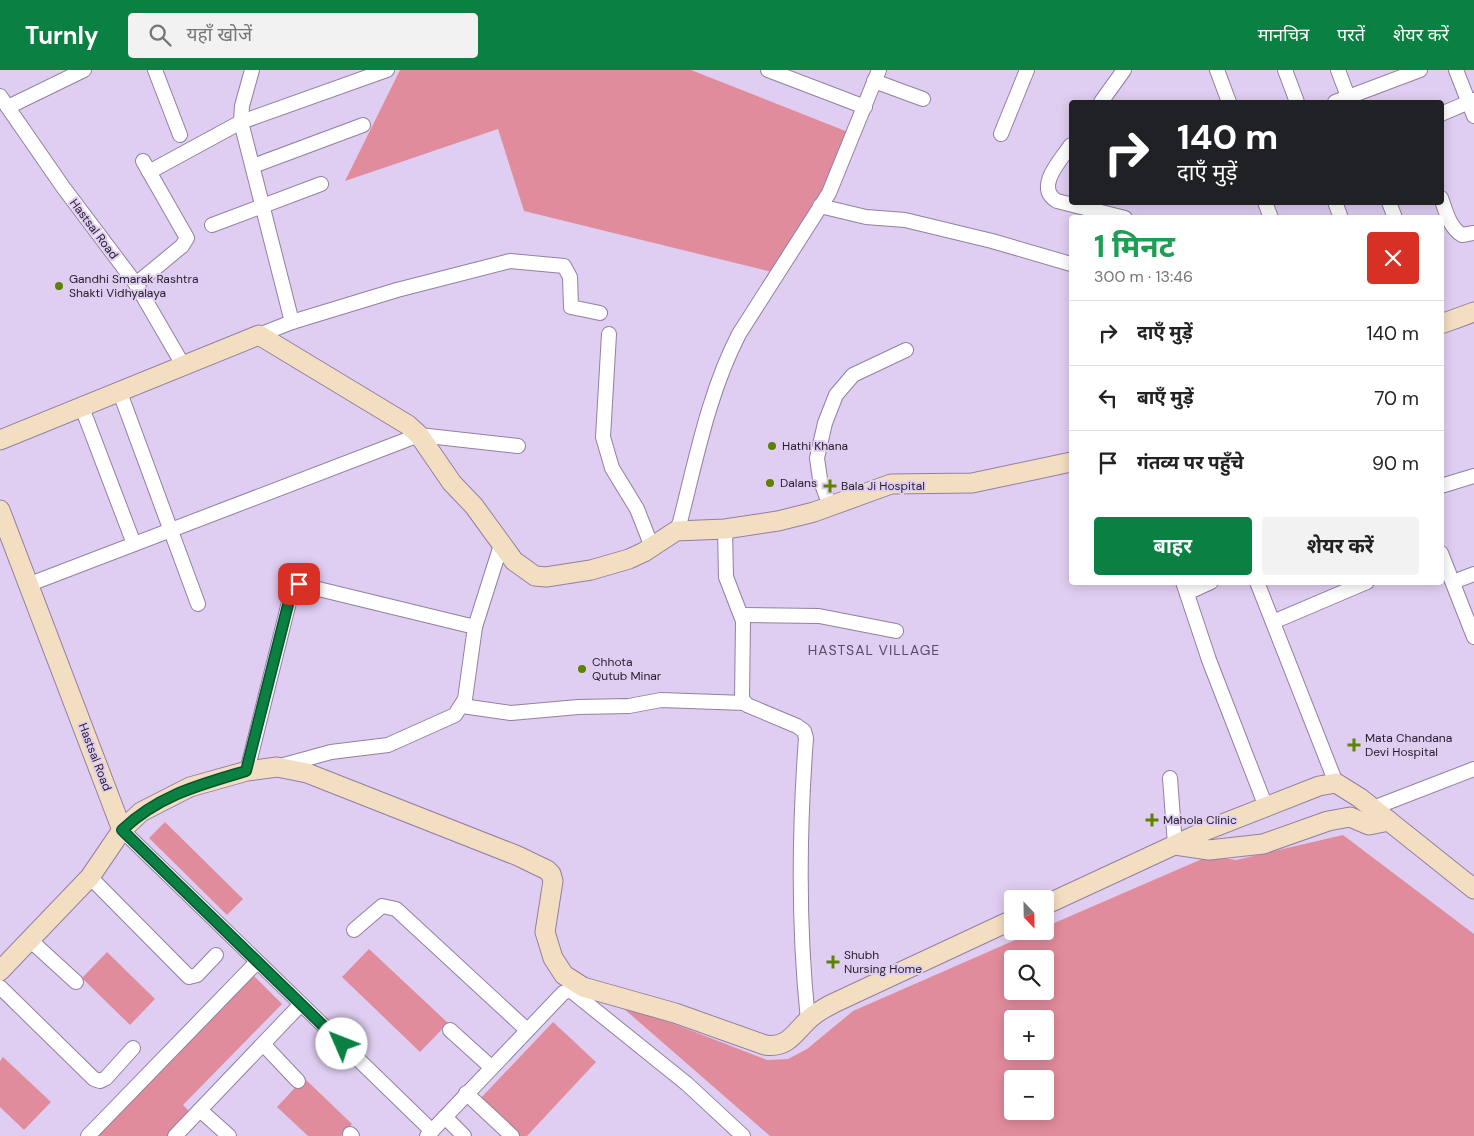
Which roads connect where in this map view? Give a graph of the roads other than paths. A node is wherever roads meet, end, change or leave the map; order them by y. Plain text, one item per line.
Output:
1 (84, 70) edge
2 (155, 70) edge
3 (252, 70) edge
4 (387, 70) edge
5 (768, 70) edge
6 (1027, 70) edge
7 (1124, 70) edge
8 (1217, 70) edge
9 (1285, 70) edge
10 (1338, 70) edge
11 (1420, 70) edge
12 (1456, 70) edge
13 (876, 76) edge
14 (923, 99) dead end
15 (1102, 100) edge
16 (1228, 100) edge
17 (1296, 100) edge
18 (1345, 100) edge
19 (1347, 100) edge
20 (4, 102) edge
21 (1471, 102) edge
22 (865, 107) junction
23 (1444, 113) edge
24 (1474, 116) edge
25 (241, 122) junction
26 (363, 125) dead end
27 (1001, 134) dead end
28 (180, 135) dead end
29 (1069, 148) edge
30 (252, 166) junction
31 (321, 184) dead end
32 (1069, 203) edge
33 (1076, 205) edge
34 (1443, 205) edge
35 (261, 206) junction
36 (820, 206) junction
37 (1114, 215) edge
38 (212, 225) dead end
39 (1474, 233) edge
40 (1069, 263) edge
41 (136, 284) junction
42 (1474, 312) edge
43 (600, 313) dead end
44 (292, 322) junction
45 (1444, 323) edge
46 (259, 334) junction
47 (609, 334) dead end
48 (906, 350) dead end
49 (182, 365) junction
50 (119, 390) junction
51 (82, 405) junction
52 (419, 435) junction
53 (0, 440) edge
54 (518, 446) dead end
55 (1069, 462) edge
56 (1474, 476) edge
57 (1444, 485) edge
58 (830, 506) junction
59 (0, 510) edge
60 (724, 528) junction
61 (170, 530) junction
62 (676, 531) junction
63 (134, 544) junction
64 (501, 545) junction
65 (652, 547) junction
66 (1444, 560) edge
67 (1474, 574) edge
68 (1453, 582) junction
69 (30, 584) junction
70 (1198, 585) edge
71 (1258, 585) edge
72 (1360, 585) edge
73 (1185, 588) edge
74 (198, 604) dead end
75 (742, 615) junction
76 (1471, 619) edge
77 (1273, 622) junction
78 (475, 627) junction
79 (896, 631) dead end
80 (1474, 637) edge
81 (745, 703) junction
82 (462, 706) junction
83 (277, 767) junction
84 (1474, 769) edge
85 (246, 771) junction
86 (1170, 778) dead end
87 (1336, 783) junction
88 (1266, 807) junction
89 (1373, 808) junction
90 (1389, 821) junction
91 (122, 830) junction
92 (1175, 845) junction
93 (90, 877) junction
94 (1474, 889) edge
95 (1054, 901) edge
96 (1004, 924) edge
97 (354, 930) dead end
98 (30, 940) junction
99 (216, 955) dead end
100 (257, 962) junction
101 (0, 971) edge
102 (76, 982) dead end
103 (0, 987) edge
104 (576, 988) junction
105 (301, 1004) junction
106 (808, 1020) junction
107 (450, 1030) dead end
108 (527, 1030) junction
109 (263, 1044) junction
110 (133, 1048) dead end
111 (491, 1067) junction
112 (298, 1081) dead end
113 (466, 1094) junction
114 (200, 1110) junction
115 (445, 1116) junction
116 (429, 1133) edge
117 (88, 1136) edge
118 (175, 1136) edge
119 (229, 1136) edge
120 (464, 1136) edge
121 (512, 1136) edge
122 (743, 1136) edge

1 - 20 street
2 - 28 street
3 - 25 street
4 - 25 street
5 - 22 street
6 - 27 street
7 - 15 street
8 - 16 street
9 - 17 street
10 - 18 street
11 - 19 street
12 - 21 street
13 - 14 street
13 - 22 street
20 - 41 street, Hastsal Road
21 - 23 street
21 - 24 street
22 - 36 street
25 - 30 street
25 - 41 street
26 - 30 street
29 - 32 street
30 - 35 street
31 - 35 street
33 - 37 street
34 - 39 street
35 - 38 street
35 - 44 street
36 - 40 street
36 - 62 street
41 - 49 street, Hastsal Road
42 - 45 street
43 - 44 street
44 - 46 street
46 - 49 street
46 - 52 street
47 - 65 street
48 - 58 street
49 - 50 street
50 - 51 street
50 - 61 street
51 - 53 street
51 - 63 street
52 - 54 street
52 - 61 street
52 - 64 street
55 - 58 street
56 - 57 street
58 - 60 street
59 - 69 street, Hastsal Road
60 - 62 street
60 - 75 street
61 - 63 street
61 - 74 street
62 - 65 street
63 - 69 street
64 - 65 street
64 - 78 street
66 - 68 street
67 - 68 street
68 - 76 street
69 - 91 street, Hastsal Road
70 - 73 street
71 - 77 street
72 - 77 street
73 - 88 street
75 - 79 street
75 - 81 street
76 - 80 street
77 - 87 street
78 - 82 street
78 - 85 street
81 - 82 street
81 - 106 street
82 - 83 street
83 - 85 street
83 - 104 street
84 - 89 street
85 - 91 street
86 - 92 street
87 - 88 street
87 - 89 street
88 - 92 street
89 - 90 street
90 - 92 street
90 - 94 street
91 - 93 street
91 - 100 street
92 - 95 street
93 - 98 street
93 - 99 street
96 - 106 street
97 - 108 street
98 - 101 street
98 - 102 street
100 - 105 street
100 - 117 street
103 - 110 street
104 - 106 street
104 - 108 street
104 - 122 street
105 - 109 street
105 - 116 street
107 - 111 street
108 - 111 street
109 - 112 street
109 - 114 street
111 - 113 street
113 - 115 street
113 - 121 street
114 - 118 street
114 - 119 street
115 - 116 street
115 - 120 street

